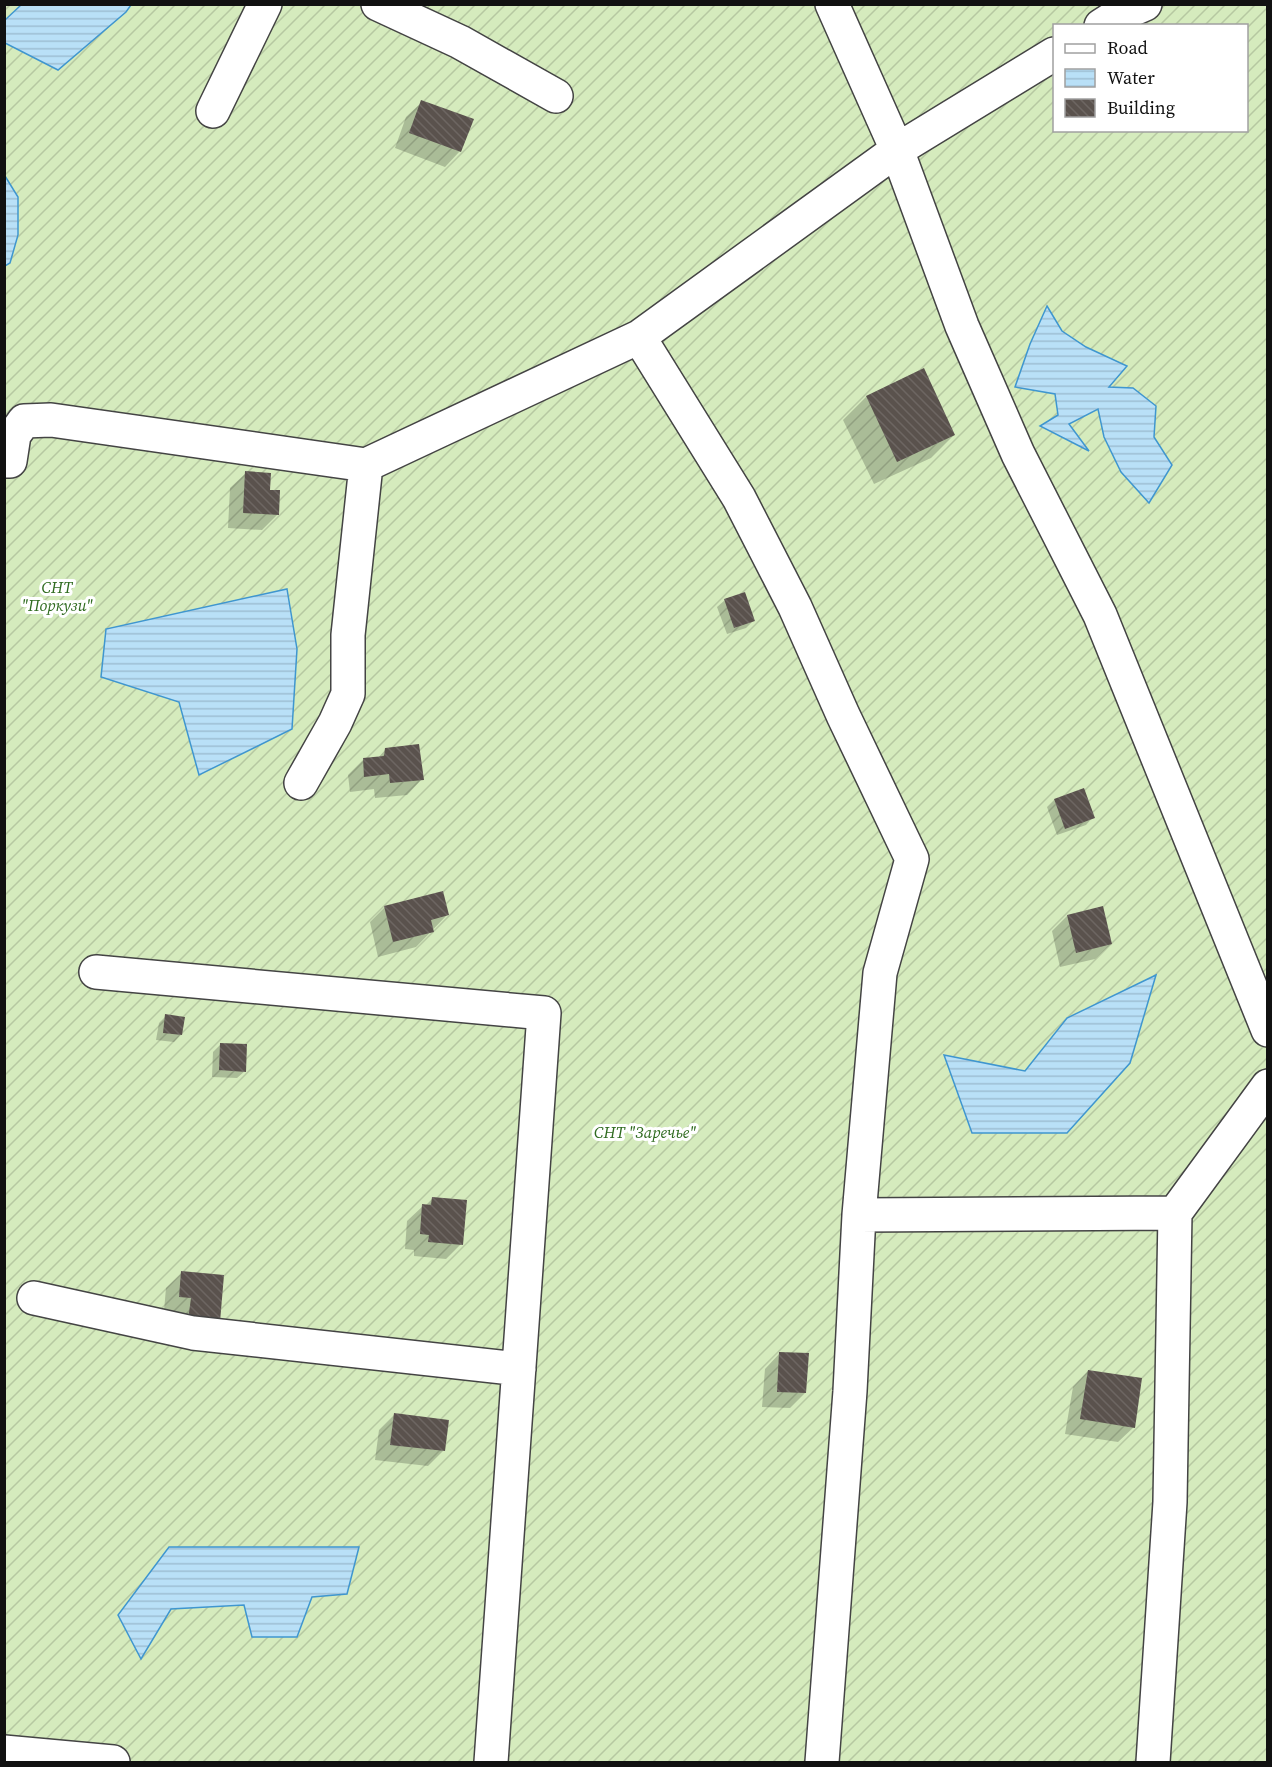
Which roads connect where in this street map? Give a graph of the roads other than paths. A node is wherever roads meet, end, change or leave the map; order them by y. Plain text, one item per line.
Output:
1 (265, 4) edge
2 (378, 4) edge
3 (832, 4) edge
4 (1144, 4) edge
5 (1104, 24) edge
6 (1053, 55) edge
7 (556, 96) dead end
8 (213, 111) dead end
9 (897, 150) junction
10 (639, 337) junction
11 (4, 461) edge
12 (366, 465) junction
13 (301, 783) dead end
14 (96, 972) dead end
15 (1268, 1030) edge
16 (1268, 1086) edge
17 (1175, 1213) junction
18 (859, 1215) junction
19 (34, 1298) dead end
20 (519, 1369) junction
21 (4, 1752) edge
22 (113, 1762) edge
23 (491, 1762) edge
24 (822, 1762) edge
25 (1153, 1762) edge

1 - 8 street
2 - 7 street
3 - 9 street
4 - 5 street
6 - 9 street
9 - 10 street
9 - 15 street
10 - 12 street
10 - 18 street
11 - 12 street
12 - 13 street
14 - 20 street
16 - 17 street
17 - 18 street
17 - 25 street
18 - 24 street
19 - 20 street
20 - 23 street
21 - 22 street

